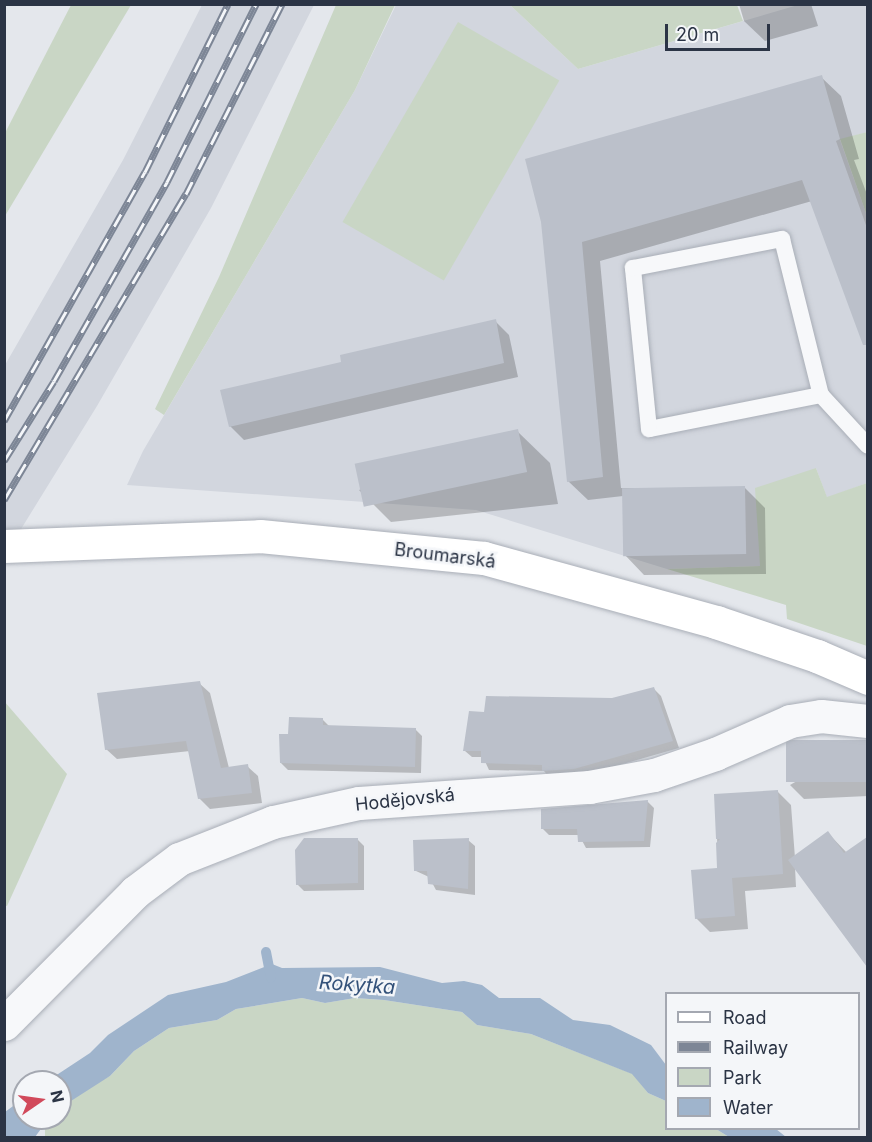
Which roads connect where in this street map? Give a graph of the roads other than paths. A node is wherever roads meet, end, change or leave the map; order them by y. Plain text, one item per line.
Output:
1 (821, 395) junction
2 (867, 446) edge
3 (4, 546) edge
4 (867, 678) edge
5 (867, 721) edge
6 (4, 1024) edge

1 - 1 lane
1 - 2 lane
3 - 4 street, Broumarská
5 - 6 street, Hodějovská

